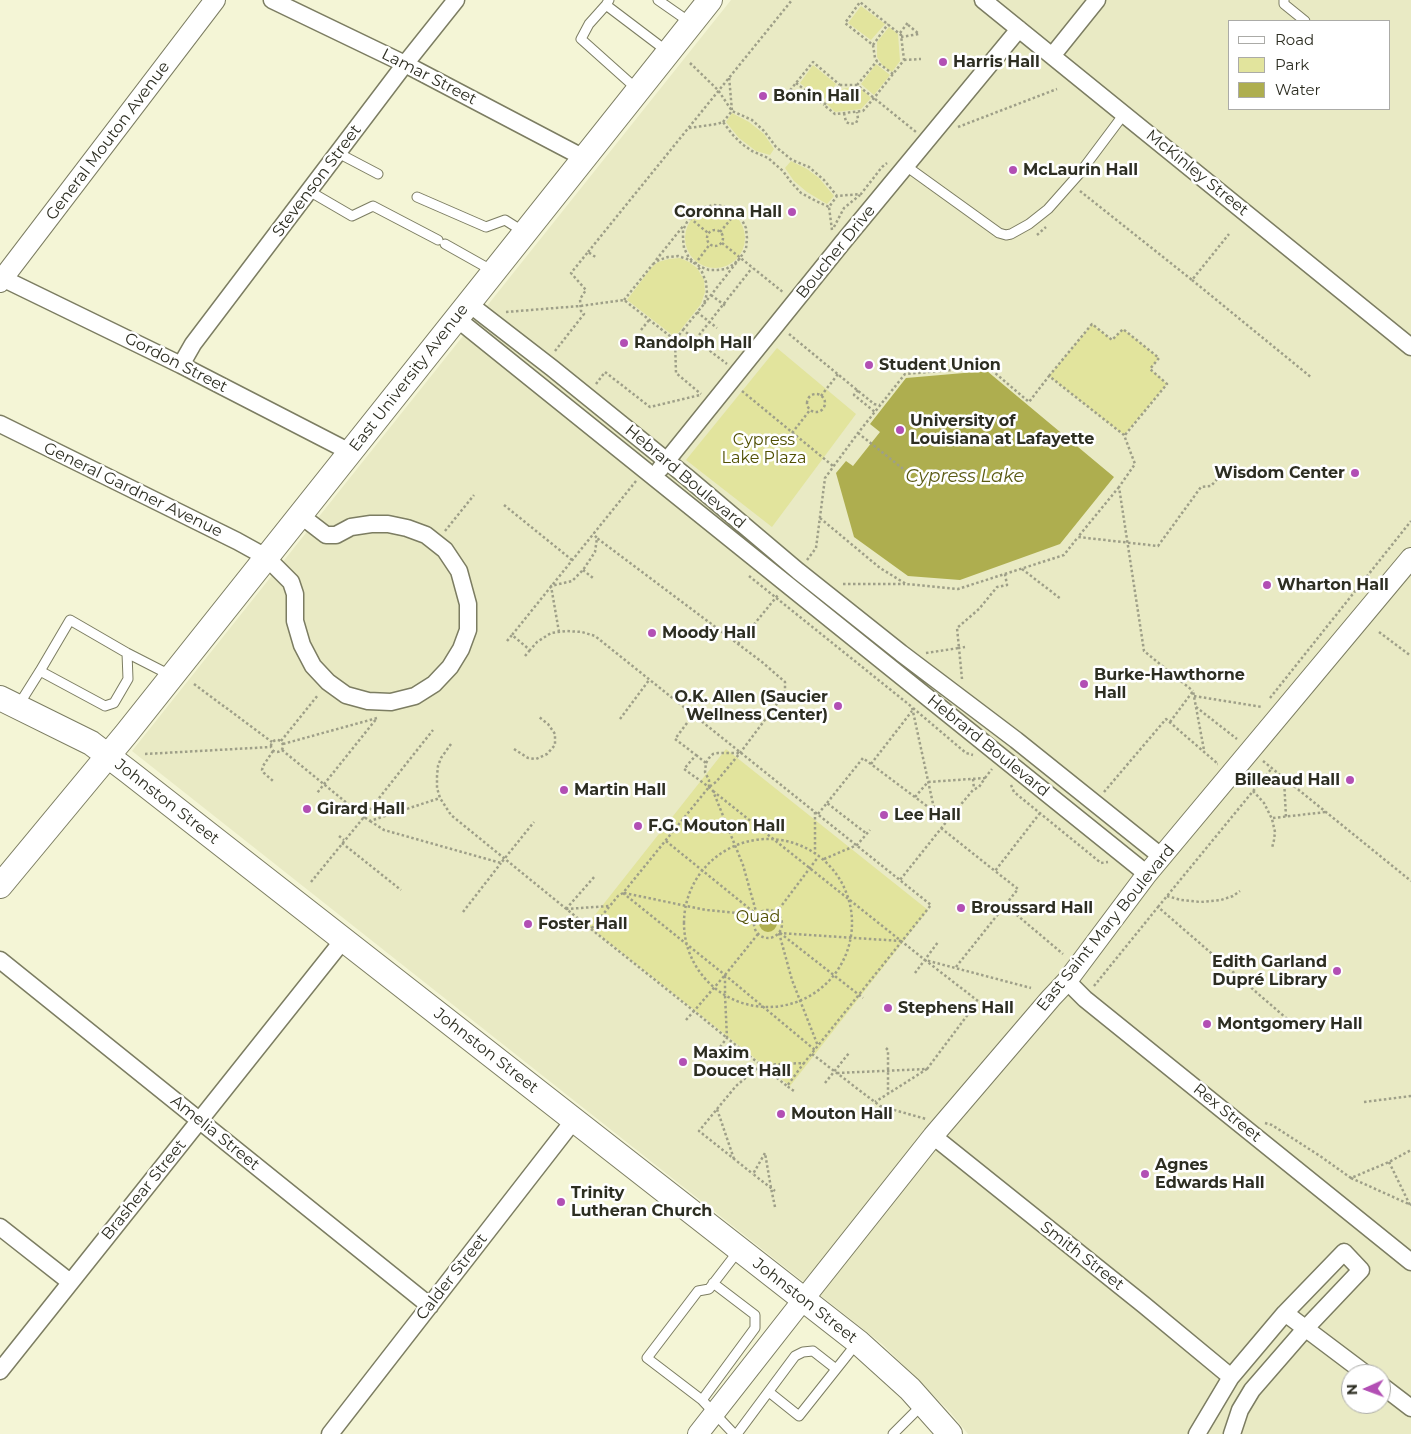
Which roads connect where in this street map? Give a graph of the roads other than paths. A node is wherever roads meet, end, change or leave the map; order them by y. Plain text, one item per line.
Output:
1 (215, 0) edge
2 (272, 0) edge
3 (456, 0) edge
4 (658, 0) edge
5 (983, 0) edge
6 (1097, 0) edge
7 (1284, 0) edge
8 (608, 3) edge
9 (701, 8) edge
10 (1304, 20) edge
11 (1019, 29) junction
12 (668, 52) junction
13 (1052, 56) junction
14 (405, 64) junction
15 (638, 90) junction
16 (1124, 114) junction
17 (338, 154) junction
18 (584, 158) junction
19 (899, 163) junction
20 (378, 174) dead end
21 (309, 191) junction
22 (417, 197) dead end
23 (524, 232) junction
24 (493, 272) junction
25 (1, 279) edge
26 (462, 311) junction
27 (1411, 347) edge
28 (552, 361) junction
29 (181, 365) junction
30 (539, 385) junction
31 (0, 424) edge
32 (350, 452) junction
33 (666, 461) junction
34 (649, 473) junction
35 (300, 515) junction
36 (266, 558) junction
37 (1411, 558) edge
38 (127, 653) junction
39 (901, 653) junction
40 (889, 666) junction
41 (40, 672) junction
42 (172, 676) junction
43 (9, 702) edge
44 (108, 756) junction
45 (1079, 790) junction
46 (1064, 808) junction
47 (1162, 857) junction
48 (1147, 874) junction
49 (0, 886) edge
50 (344, 939) junction
51 (0, 960) edge
52 (1067, 981) junction
53 (200, 1120) junction
54 (574, 1120) junction
55 (929, 1127) junction
56 (0, 1227) edge
57 (739, 1250) junction
58 (1411, 1262) edge
59 (70, 1282) junction
60 (713, 1283) junction
61 (802, 1300) junction
62 (430, 1306) junction
63 (1284, 1313) junction
64 (1305, 1329) junction
65 (858, 1342) junction
66 (1352, 1364) edge
67 (836, 1369) junction
68 (0, 1371) edge
69 (1231, 1378) junction
70 (768, 1392) junction
71 (1391, 1393) edge
72 (923, 1403) junction
73 (708, 1406) junction
74 (1411, 1408) edge
75 (330, 1434) edge
76 (698, 1434) edge
77 (735, 1434) edge
78 (893, 1434) edge
79 (950, 1434) edge
80 (1197, 1434) edge
81 (1232, 1434) edge

1 - 25 street, General Mouton Avenue
2 - 14 street, Lamar Street
3 - 14 street, Stevenson Street
4 - 9 lane
5 - 11 street, McKinley Street
6 - 13 street
7 - 10 lane
8 - 12 lane
8 - 15 lane
9 - 12 main road, East University Avenue
11 - 13 street, McKinley Street
11 - 19 street, Boucher Drive
12 - 15 main road, East University Avenue
13 - 16 street, McKinley Street
14 - 17 street, Stevenson Street
14 - 18 street, Lamar Street
15 - 18 main road, East University Avenue
16 - 19 lane
16 - 27 street, McKinley Street
17 - 20 lane
17 - 21 street, Stevenson Street
18 - 23 main road, East University Avenue
19 - 33 street, Boucher Drive
21 - 24 lane
21 - 29 street, Stevenson Street
22 - 23 lane
23 - 24 main road, East University Avenue
24 - 26 main road, East University Avenue
25 - 29 street, Gordon Street
26 - 28 street, Hebrard Boulevard
26 - 30 street, Hebrard Boulevard
26 - 32 main road, East University Avenue
28 - 30 street
28 - 33 street, Hebrard Boulevard
29 - 32 street, Gordon Street
30 - 34 street, Hebrard Boulevard
31 - 36 street, General Gardner Avenue
32 - 35 main road, East University Avenue
33 - 34 street, Boucher Drive
33 - 39 street, Hebrard Boulevard
34 - 40 street, Hebrard Boulevard
35 - 36 main road, East University Avenue
35 - 36 street, General Gardner Avenue
36 - 42 main road, East University Avenue
37 - 47 street, East Saint Mary Boulevard
38 - 41 lane
38 - 41 lane
38 - 42 lane
39 - 40 street
39 - 45 street, Hebrard Boulevard
40 - 46 street, Hebrard Boulevard
41 - 43 lane
42 - 44 main road, East University Avenue
43 - 44 main road, Johnston Street
44 - 49 main road, East University Avenue
44 - 50 main road, Johnston Street
45 - 46 street, Hebrard Boulevard
45 - 47 street, Hebrard Boulevard
46 - 48 street, Hebrard Boulevard
47 - 48 street, East Saint Mary Boulevard
48 - 52 street, East Saint Mary Boulevard
50 - 53 street, Brashear Street
50 - 54 main road, Johnston Street
51 - 53 street, Amelia Street
52 - 55 street, East Saint Mary Boulevard
52 - 58 street, Rex Street
53 - 59 street, Brashear Street
53 - 62 street, Amelia Street
54 - 57 main road, Johnston Street
54 - 62 street, Calder Street
55 - 61 street, East Saint Mary Boulevard
55 - 69 street, Smith Street
56 - 59 street
57 - 60 lane
57 - 61 main road, Johnston Street
59 - 68 street, Brashear Street
60 - 73 lane
60 - 73 lane
61 - 65 main road, Johnston Street
61 - 73 street, East Saint Mary Boulevard
62 - 75 street, Calder Street
63 - 64 street
63 - 64 street
63 - 69 street
64 - 66 street
64 - 81 street
65 - 67 lane
65 - 72 main road, Johnston Street
67 - 70 lane
67 - 70 lane
69 - 80 street
70 - 77 lane
71 - 74 street
72 - 78 lane
72 - 79 main road, Johnston Street
73 - 76 street, East Saint Mary Boulevard
73 - 77 lane

